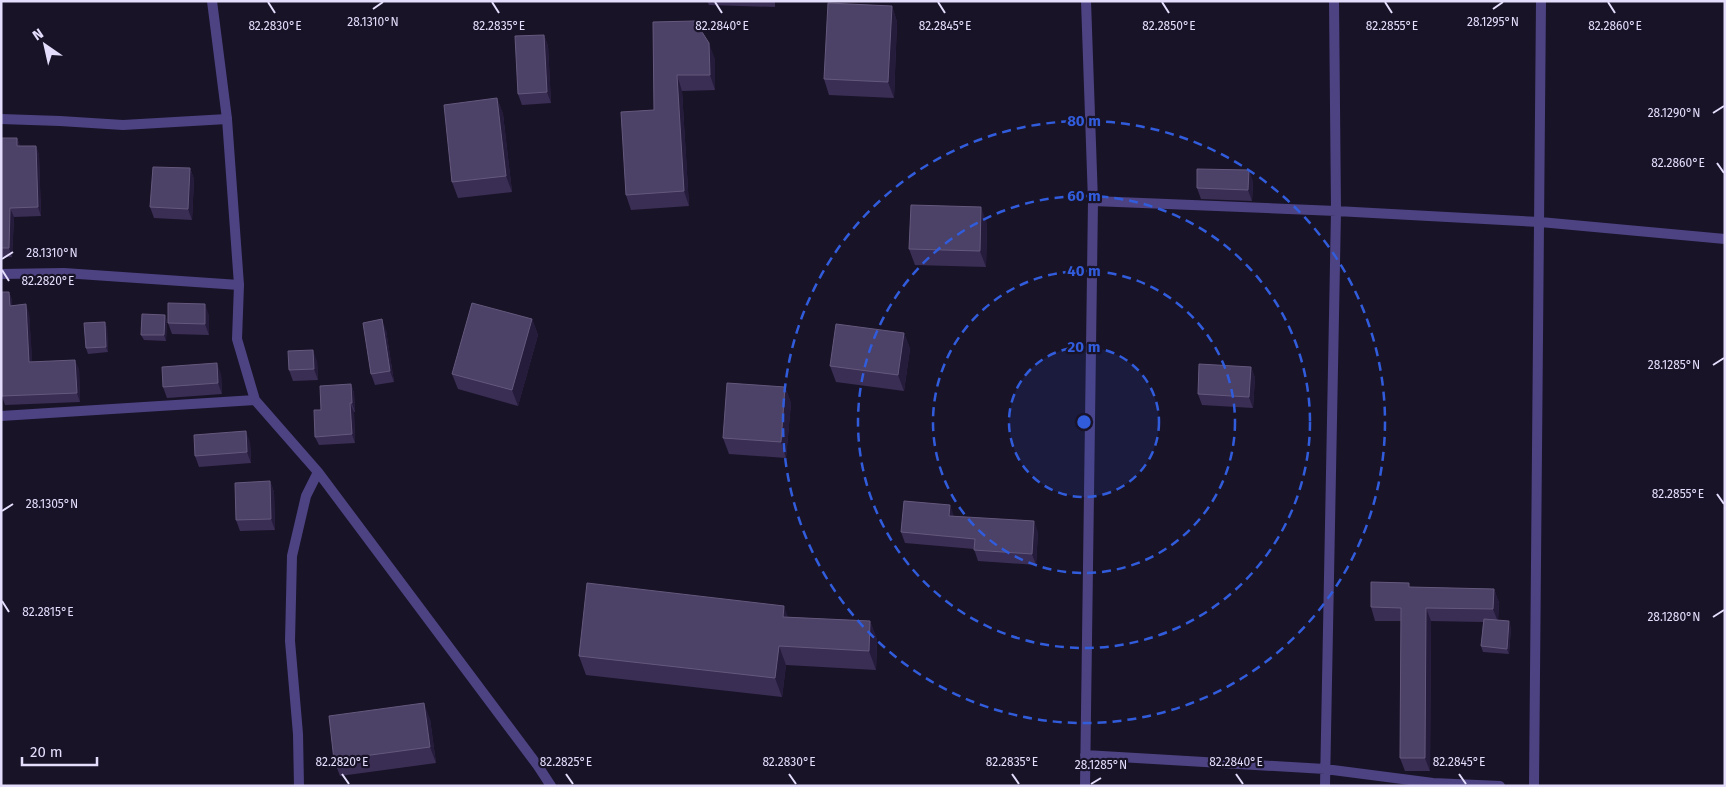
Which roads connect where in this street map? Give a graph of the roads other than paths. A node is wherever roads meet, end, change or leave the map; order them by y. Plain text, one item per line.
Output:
1 (212, 1) edge
2 (1086, 1) edge
3 (1334, 1) edge
4 (1541, 1) edge
5 (1, 119) edge
6 (227, 119) junction
7 (1093, 201) junction
8 (1336, 211) junction
9 (1540, 222) junction
10 (1725, 239) edge
11 (1, 274) edge
12 (239, 285) junction
13 (255, 400) junction
14 (1, 416) edge
15 (318, 472) junction
16 (1085, 755) junction
17 (1325, 768) junction
18 (299, 786) edge
19 (551, 786) edge
20 (1085, 786) edge
21 (1325, 786) edge
22 (1500, 786) edge
23 (1534, 786) edge

1 - 6 street
2 - 7 street
3 - 8 street
4 - 9 street
5 - 6 street
6 - 12 street
7 - 8 street
7 - 16 street
8 - 9 street
8 - 17 street
9 - 10 street
9 - 23 street
11 - 12 street
12 - 13 street
13 - 14 street
13 - 15 street
15 - 18 street
15 - 19 street
16 - 17 street
16 - 20 street
17 - 21 street
17 - 22 street

